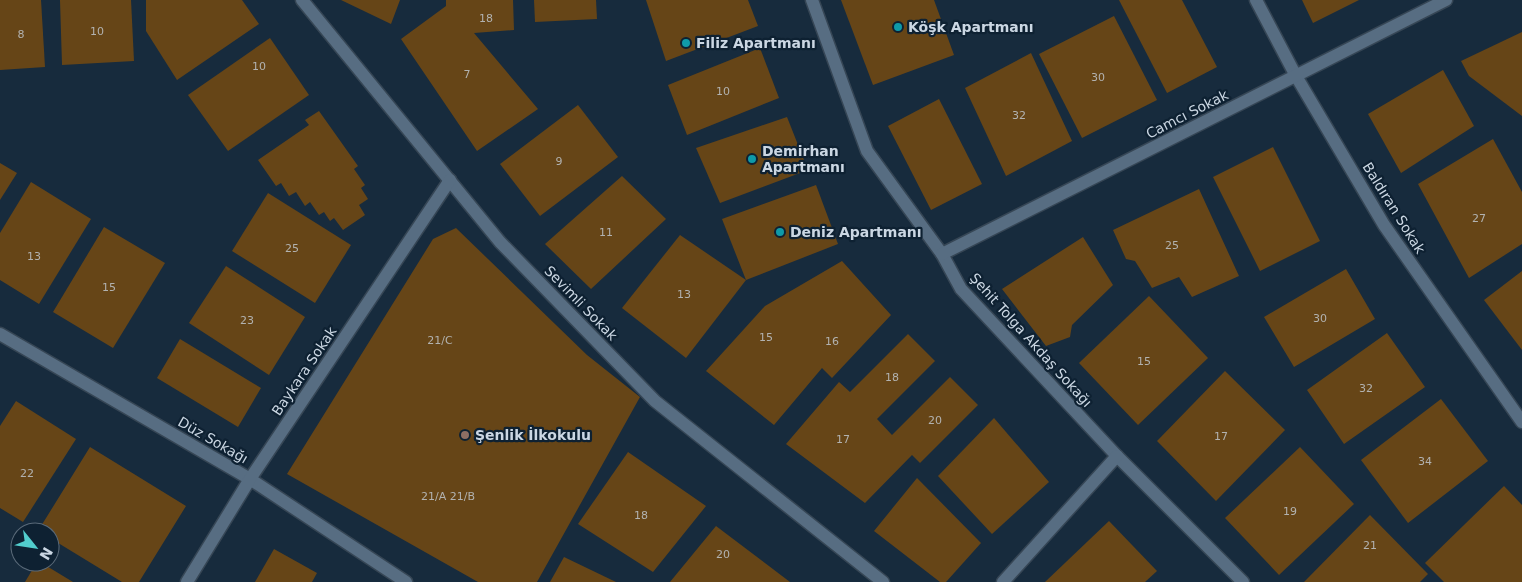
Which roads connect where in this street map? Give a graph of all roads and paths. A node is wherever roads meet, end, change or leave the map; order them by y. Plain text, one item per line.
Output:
1 (302, 0) edge
2 (812, 0) edge
3 (1256, 0) edge
4 (1446, 0) edge
5 (1296, 76) junction
6 (450, 180) junction
7 (942, 254) junction
8 (0, 334) edge
9 (1522, 422) edge
10 (1117, 456) junction
11 (250, 479) junction
12 (187, 582) edge
13 (406, 582) edge
14 (883, 582) edge
15 (1003, 582) edge
16 (1242, 582) edge

1 - 6 street, Sevimli Sokak
2 - 7 street, Şehit Tolga Akdaş Sokağı
3 - 5 street, Baldıran Sokak
4 - 5 street, Camcı Sokak
5 - 7 street, Camcı Sokak
5 - 9 street, Baldıran Sokak
6 - 11 street, Baykara Sokak
6 - 14 street, Sevimli Sokak
7 - 10 street, Şehit Tolga Akdaş Sokağı
8 - 11 street, Düz Sokağı
10 - 15 street
10 - 16 street, Şehit Tolga Akdaş Sokağı
11 - 12 street, Baykara Sokak
11 - 13 street, Düz Sokağı

